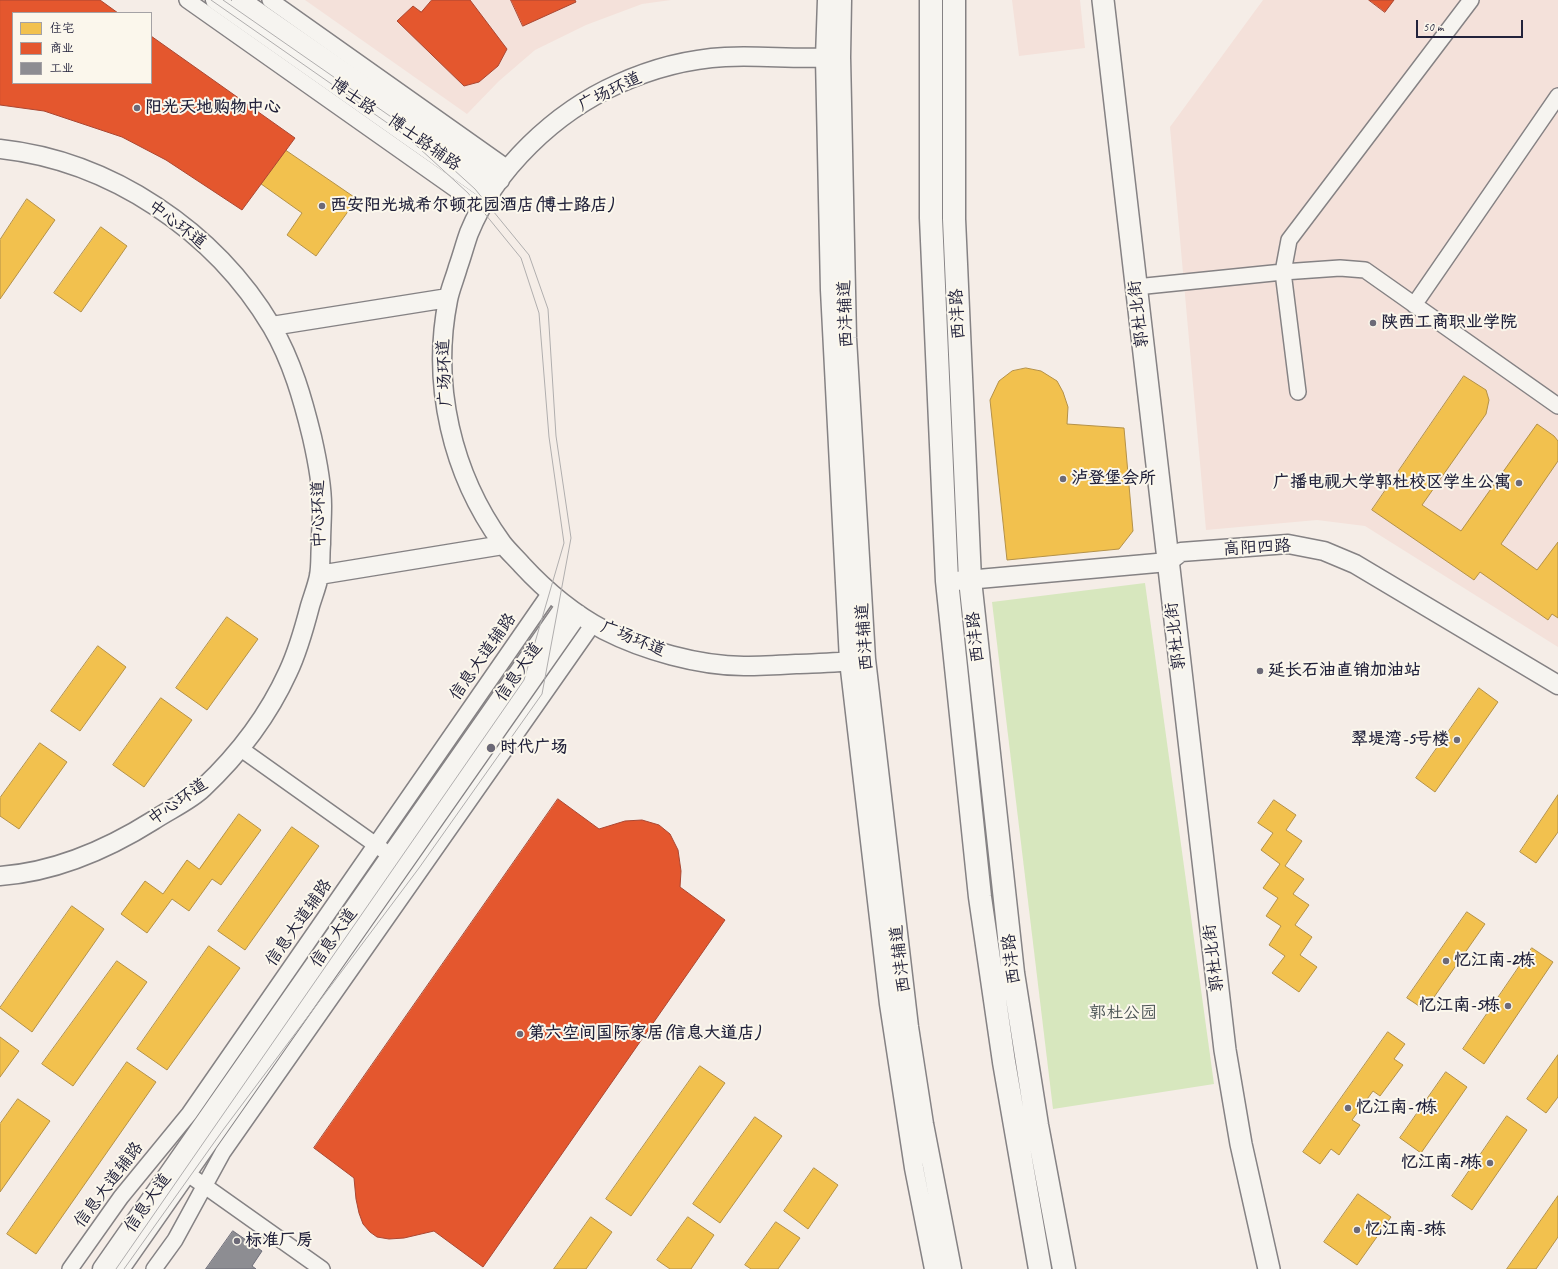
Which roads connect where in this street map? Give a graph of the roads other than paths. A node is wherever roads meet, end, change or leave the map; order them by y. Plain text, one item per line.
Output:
1 (187, 0) edge
2 (215, 0) edge
3 (241, 0) edge
4 (270, 0) edge
5 (827, 0) edge
6 (842, 0) edge
7 (931, 0) edge
8 (954, 0) edge
9 (1103, 0) edge
10 (1117, 0) edge
11 (1471, 0) edge
12 (833, 58) junction
13 (1558, 96) edge
14 (0, 149) edge
15 (496, 188) junction
16 (1283, 272) junction
17 (1143, 286) junction
18 (448, 298) junction
19 (1414, 305) junction
20 (272, 326) junction
21 (1298, 392) dead end
22 (1558, 406) edge
23 (503, 545) junction
24 (1175, 557) junction
25 (319, 574) junction
26 (970, 580) junction
27 (947, 581) junction
28 (550, 593) junction
29 (571, 610) junction
30 (593, 624) junction
31 (857, 660) junction
32 (1558, 685) edge
33 (241, 749) junction
34 (376, 845) junction
35 (397, 860) junction
36 (0, 876) edge
37 (181, 1169) junction
38 (204, 1185) junction
39 (70, 1269) edge
40 (102, 1269) edge
41 (120, 1269) edge
42 (154, 1269) edge
43 (322, 1269) edge
44 (934, 1269) edge
45 (952, 1269) edge
46 (1040, 1269) edge
47 (1064, 1269) edge
48 (1269, 1269) edge
49 (1280, 1269) edge

1 - 15 street, 博士路辅路
2 - 15 street, 博士路
3 - 15 street, 博士路
4 - 15 street, 博士路辅路
5 - 12 street, 西沣辅道
6 - 12 street, 西沣辅道
7 - 27 highway, 西沣路
8 - 26 highway, 西沣路
9 - 17 main road, 郭杜北街
10 - 17 main road, 郭杜北街
11 - 16 street
12 - 15 street, 广场环道
12 - 31 street, 西沣辅道
13 - 19 street
14 - 20 street, 中心环道
15 - 18 street, 广场环道
16 - 17 street
16 - 19 street
16 - 21 street
17 - 24 main road, 郭杜北街
18 - 20 street
18 - 23 street, 广场环道
19 - 22 street
20 - 25 street, 中心环道
23 - 25 street
23 - 28 street, 广场环道
24 - 26 street, 高阳四路
24 - 32 street, 高阳四路
24 - 48 main road, 郭杜北街
24 - 49 main road, 郭杜北街
25 - 33 street, 中心环道
26 - 27 street, 高阳四路
26 - 47 highway, 西沣路
27 - 46 highway, 西沣路
28 - 29 street, 广场环道
28 - 34 street, 信息大道辅路
29 - 30 street, 广场环道
29 - 35 street, 信息大道
30 - 31 street, 广场环道
30 - 38 street
31 - 44 street, 西沣辅道
31 - 45 street, 西沣辅道
33 - 34 street
33 - 36 street, 中心环道
34 - 35 street
34 - 39 street, 信息大道辅路
35 - 37 street, 信息大道
37 - 38 street
37 - 40 street, 信息大道
37 - 41 street, 信息大道
38 - 42 street
38 - 43 street

